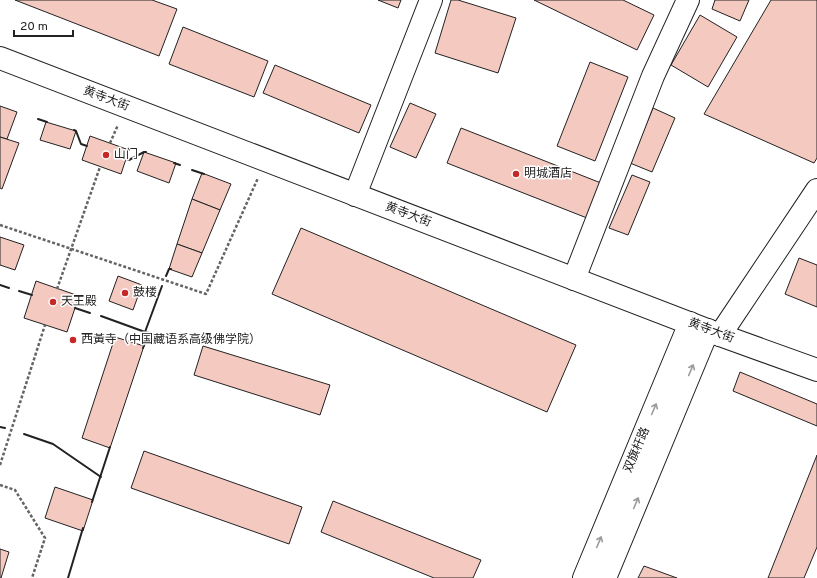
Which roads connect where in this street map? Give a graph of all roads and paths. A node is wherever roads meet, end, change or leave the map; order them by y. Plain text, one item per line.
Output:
1 (431, 0) edge
2 (688, 0) edge
3 (0, 58) edge
4 (266, 159) junction
5 (100, 167) dead end
6 (817, 190) edge
7 (355, 195) junction
8 (0, 225) edge
9 (70, 249) junction
10 (574, 279) junction
11 (57, 288) dead end
12 (45, 325) dead end
13 (706, 329) junction
14 (817, 370) edge
15 (0, 465) edge
16 (0, 484) edge
17 (32, 578) edge
18 (584, 578) edge
19 (605, 578) edge

1 - 7 street
2 - 10 street
3 - 4 street, 黄寺大街
4 - 7 street, 黄寺大街
4 - 9 path
5 - 9 path
6 - 13 street
7 - 10 street, 黄寺大街
8 - 9 path
9 - 11 path
10 - 13 street, 黄寺大街
12 - 15 path
13 - 14 street, 黄寺大街
18 -> 13 street, 双旗杆路
19 -> 13 street
16 - 17 path

